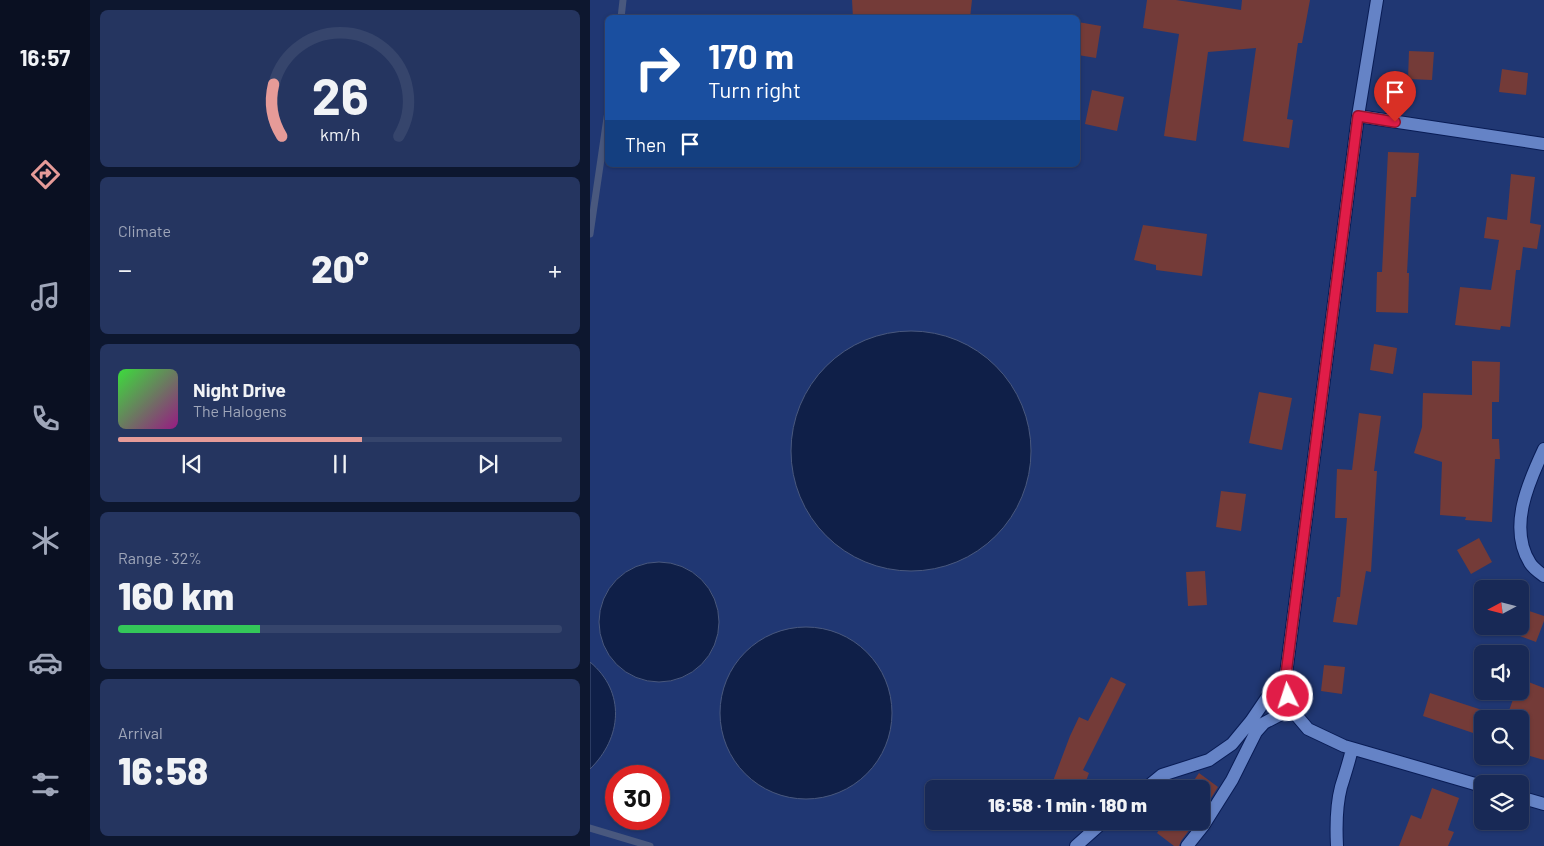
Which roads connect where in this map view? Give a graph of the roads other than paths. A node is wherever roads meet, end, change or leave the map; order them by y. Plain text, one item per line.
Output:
1 (1377, 0) edge
2 (1358, 116) junction
3 (1544, 144) edge
4 (1544, 450) edge
5 (1544, 576) edge
6 (1285, 682) junction
7 (1291, 709) junction
8 (1352, 749) junction
9 (1156, 780) edge
10 (1474, 784) edge
11 (1529, 800) edge
12 (1544, 804) edge
13 (1094, 830) edge
14 (1076, 846) edge
15 (1187, 846) edge
16 (1337, 846) edge

1 - 2 street
2 - 3 street
2 - 6 street
4 - 5 street
6 - 7 street
6 - 9 street
7 - 8 street
7 - 15 street
8 - 10 street
8 - 16 street
11 - 12 street
13 - 14 street

